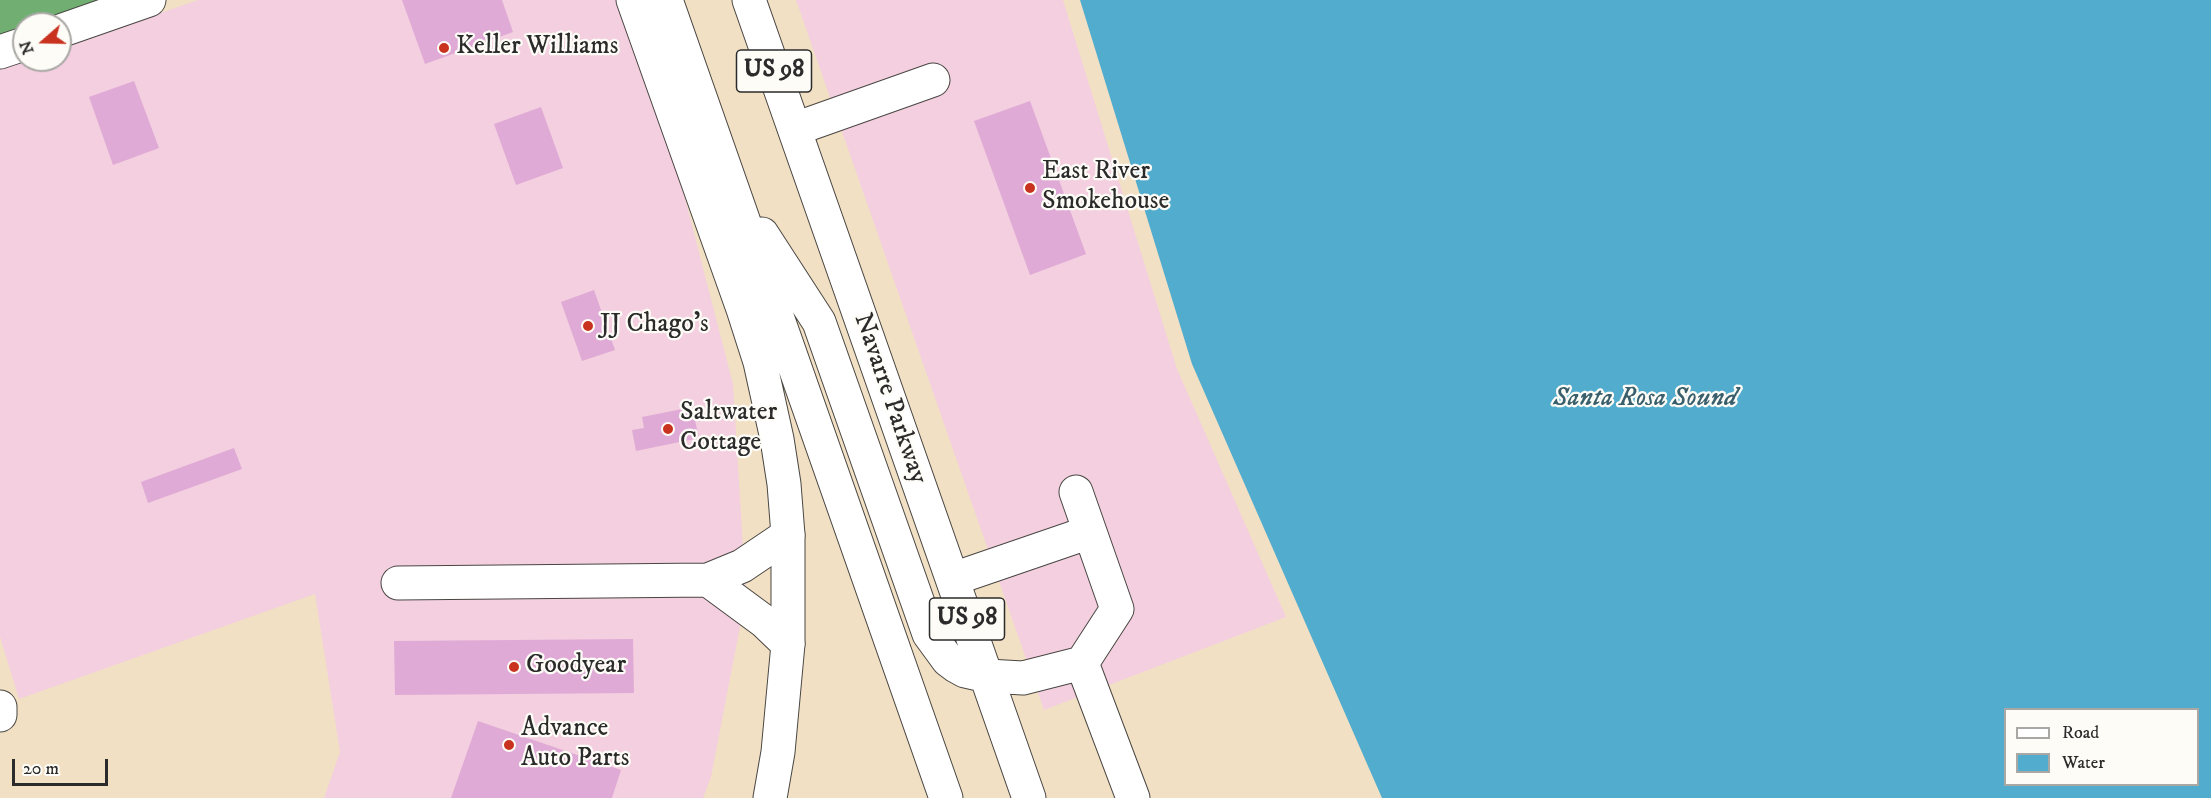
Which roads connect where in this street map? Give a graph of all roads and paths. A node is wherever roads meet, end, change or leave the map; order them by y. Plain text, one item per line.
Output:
1 (149, 0) edge
2 (633, 0) edge
3 (666, 0) edge
4 (749, 0) edge
5 (72, 27) edge
6 (933, 80) dead end
7 (795, 129) junction
8 (733, 190) junction
9 (1076, 492) dead end
10 (1090, 532) junction
11 (788, 535) junction
12 (952, 579) junction
13 (708, 580) junction
14 (398, 583) dead end
15 (788, 644) junction
16 (1082, 663) junction
17 (987, 676) junction
18 (0, 707) edge
19 (0, 715) edge
20 (770, 798) edge
21 (946, 798) edge
22 (1029, 798) edge
23 (1133, 798) edge

1 - 5 main road
2 - 11 main road
3 - 8 main road, US 98
4 - 7 main road, Navarre Parkway / US 98
6 - 7 main road
7 - 12 main road, Navarre Parkway / US 98
8 - 17 main road
8 - 21 main road, US 98
9 - 10 main road
10 - 12 main road
10 - 16 main road
11 - 13 main road
11 - 15 main road
12 - 17 main road, Navarre Parkway / US 98
13 - 14 main road
13 - 15 main road
15 - 20 main road
16 - 17 main road
16 - 23 main road
17 - 22 main road, Navarre Parkway / US 98
18 - 19 main road

